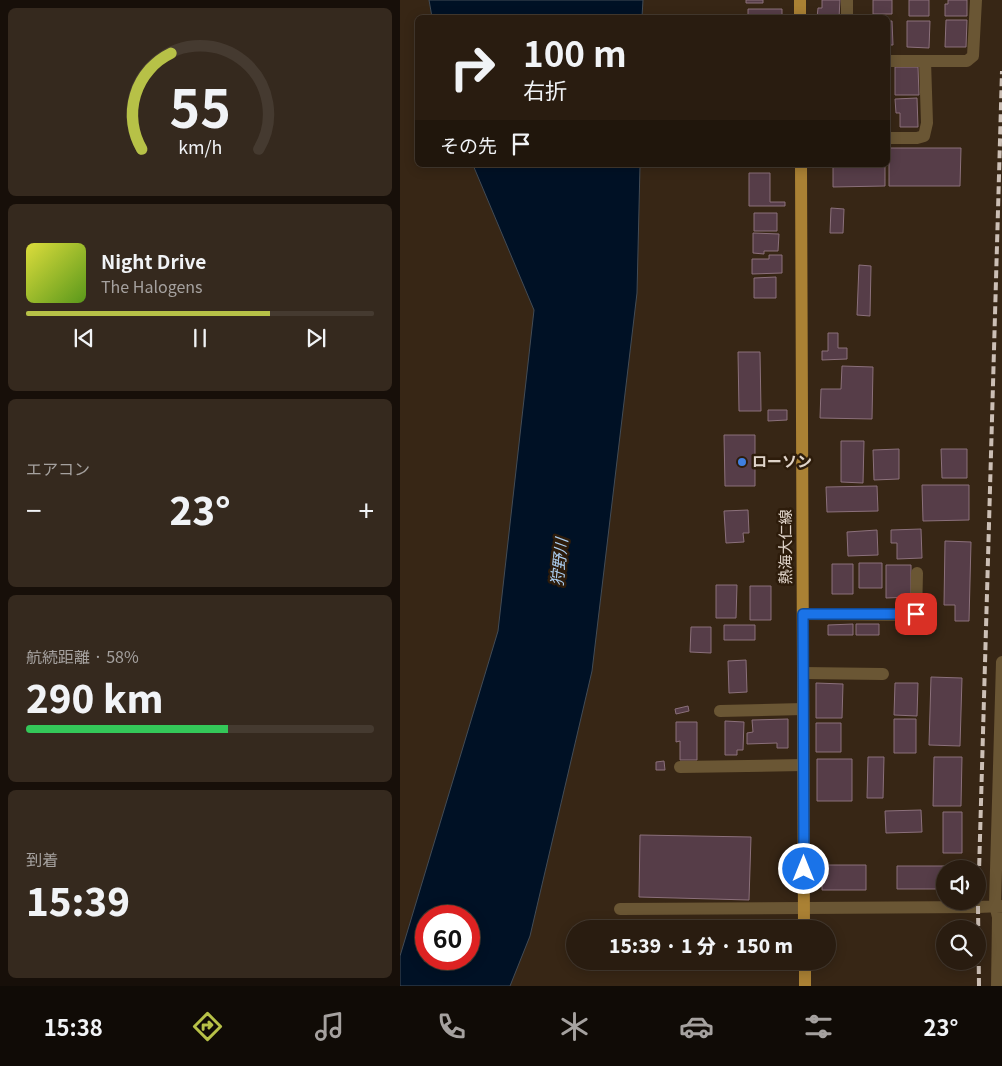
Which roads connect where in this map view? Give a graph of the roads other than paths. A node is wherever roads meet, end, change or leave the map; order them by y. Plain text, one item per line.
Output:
1 (800, 0) edge
2 (847, 0) edge
3 (976, 0) edge
4 (800, 15) edge
5 (847, 15) edge
6 (925, 61) junction
7 (890, 62) edge
8 (890, 138) edge
9 (801, 167) edge
10 (917, 573) dead end
11 (803, 614) junction
12 (1002, 662) edge
13 (803, 673) junction
14 (883, 674) dead end
15 (803, 709) junction
16 (720, 711) dead end
17 (803, 765) junction
18 (680, 767) dead end
19 (999, 906) edge
20 (804, 908) junction
21 (620, 909) dead end
22 (804, 920) edge
23 (805, 970) edge
24 (805, 986) edge
25 (997, 986) edge

1 - 4 main road
2 - 5 street
3 - 6 street
6 - 7 street
6 - 8 street
9 - 11 main road, 熱海大仁線
10 - 11 street
11 - 13 main road, 熱海大仁線
12 - 19 street
13 - 14 street
13 - 15 main road, 熱海大仁線
15 - 16 street
15 - 17 main road, 熱海大仁線
17 - 18 street
17 - 20 main road, 熱海大仁線
19 - 20 street
19 - 25 street
20 - 21 street
20 - 22 main road, 熱海大仁線
23 - 24 main road

